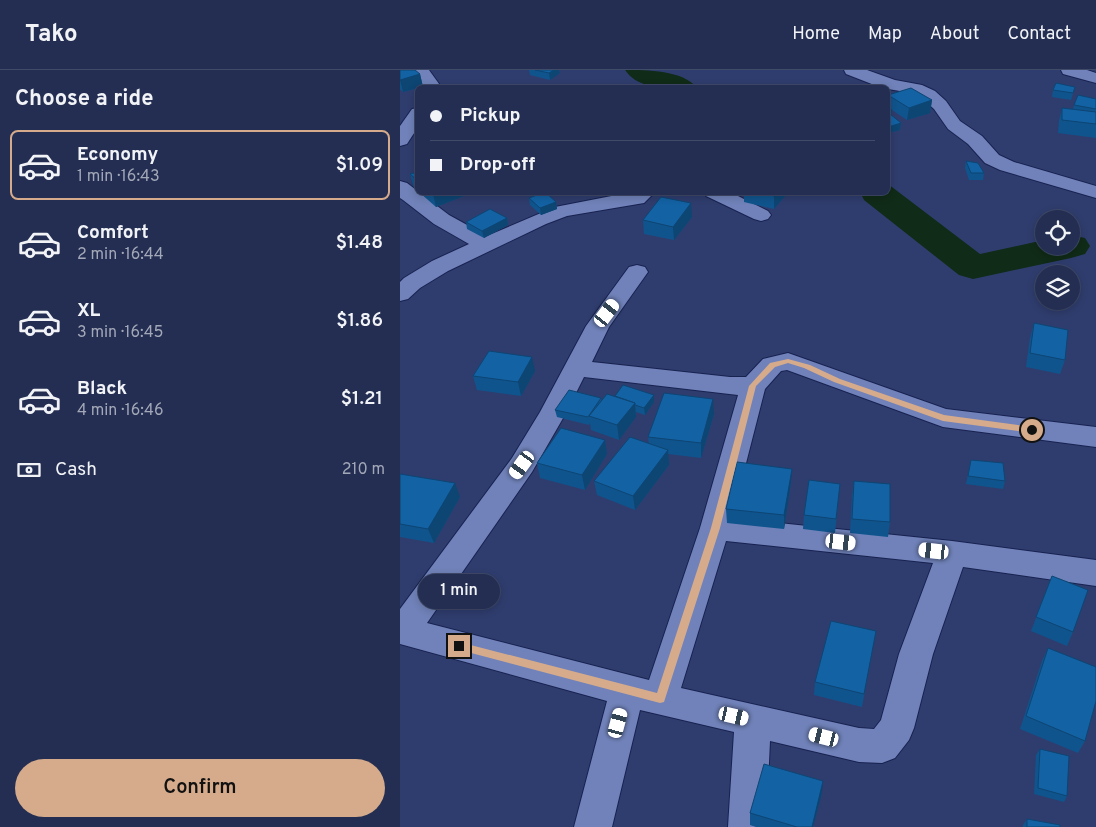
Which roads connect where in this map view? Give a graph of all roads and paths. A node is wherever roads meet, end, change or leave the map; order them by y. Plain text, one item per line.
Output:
1 (420, 70) edge
2 (852, 70) edge
3 (880, 70) edge
4 (1069, 70) edge
5 (1096, 78) edge
6 (432, 85) edge
7 (892, 85) junction
8 (415, 118) edge
9 (400, 140) edge
10 (400, 187) edge
11 (1096, 192) edge
12 (641, 195) edge
13 (719, 195) edge
14 (761, 215) dead end
15 (488, 245) junction
16 (637, 272) dead end
17 (400, 294) edge
18 (574, 368) junction
19 (753, 386) junction
20 (1096, 437) edge
21 (715, 528) junction
22 (952, 553) junction
23 (1096, 573) edge
24 (402, 631) edge
25 (644, 695) junction
26 (753, 720) junction
27 (593, 827) edge
28 (747, 827) edge

1 - 6 street
2 - 7 street
3 - 7 street
4 - 5 street
7 - 11 street
8 - 9 street
10 - 15 street
12 - 15 street
13 - 14 street
15 - 17 street
16 - 18 street
18 - 19 street
18 - 24 street
19 - 20 street
19 - 21 street
21 - 22 street
21 - 25 street
22 - 23 street
22 - 26 street
24 - 25 street
25 - 26 street
25 - 27 street
26 - 28 street

